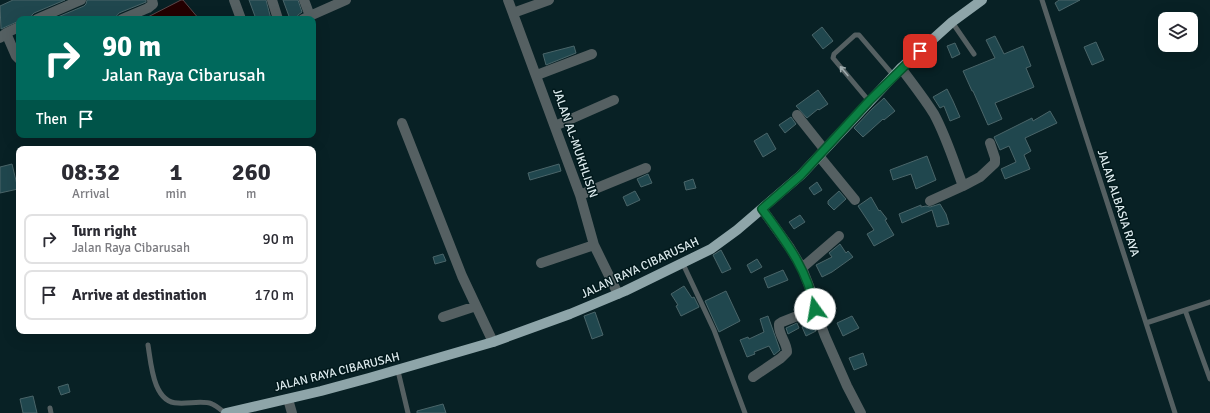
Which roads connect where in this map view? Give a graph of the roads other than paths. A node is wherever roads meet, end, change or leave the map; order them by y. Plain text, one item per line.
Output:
1 (81, 0) edge
2 (234, 0) edge
3 (272, 0) edge
4 (304, 0) edge
5 (508, 0) edge
6 (549, 0) edge
7 (1042, 0) edge
8 (341, 1) edge
9 (977, 1) edge
10 (150, 4) edge
11 (513, 13) junction
12 (44, 16) edge
13 (128, 16) edge
14 (240, 16) edge
15 (277, 16) edge
16 (306, 16) edge
17 (308, 16) edge
18 (952, 22) junction
19 (16, 28) edge
20 (3, 35) edge
21 (592, 54) dead end
22 (974, 54) dead end
23 (16, 56) edge
24 (897, 72) junction
25 (537, 75) junction
26 (614, 100) dead end
27 (869, 101) junction
28 (797, 115) dead end
29 (402, 122) dead end
30 (555, 126) junction
31 (990, 143) dead end
32 (822, 152) junction
33 (646, 168) dead end
34 (963, 186) junction
35 (580, 195) junction
36 (855, 200) dead end
37 (930, 200) dead end
38 (762, 209) junction
39 (839, 236) dead end
40 (594, 245) junction
41 (541, 263) dead end
42 (683, 264) junction
43 (802, 268) junction
44 (618, 294) junction
45 (1210, 302) edge
46 (476, 306) junction
47 (815, 309) junction
48 (1186, 310) junction
49 (443, 317) dead end
50 (1146, 322) junction
51 (493, 342) junction
52 (148, 345) dead end
53 (398, 371) junction
54 (753, 377) dead end
55 (1210, 379) edge
56 (288, 399) junction
57 (225, 413) edge
58 (292, 413) edge
59 (408, 413) edge
60 (745, 413) edge
61 (861, 413) edge
62 (1175, 413) edge

1 - 12 street
2 - 14 street
3 - 15 street
4 - 16 street
5 - 11 street, JALAN AL-MUKHLISIN
6 - 11 street
7 - 50 lane, JALAN ALBASIA RAYA
8 - 17 street
9 - 18 main road, JALAN RAYA CIBARUSAH
10 - 13 street
11 - 25 street, JALAN AL-MUKHLISIN
18 - 22 lane
18 - 24 main road, JALAN RAYA CIBARUSAH
19 - 20 street
20 - 23 street
21 - 25 street
24 - 27 main road, JALAN RAYA CIBARUSAH
27 -> 24 lane
24 - 34 street
25 - 30 street, JALAN AL-MUKHLISIN
26 - 30 street
27 - 32 main road, JALAN RAYA CIBARUSAH
28 - 32 street
29 - 46 street
30 - 35 street, JALAN AL-MUKHLISIN
31 - 34 street
32 - 36 street
32 - 38 main road, JALAN RAYA CIBARUSAH
33 - 35 street
34 - 37 street
35 - 40 street, JALAN AL-MUKHLISIN
38 - 42 main road, JALAN RAYA CIBARUSAH
38 - 43 street
39 - 43 street
40 - 41 street
40 - 44 street, JALAN AL-MUKHLISIN
42 - 44 main road, JALAN RAYA CIBARUSAH
42 - 60 lane
43 - 47 street
44 - 51 main road, JALAN RAYA CIBARUSAH
45 - 48 lane
46 - 49 street
46 - 51 street
47 - 54 street
47 - 61 street
48 - 50 lane
48 - 55 lane
50 - 62 lane, JALAN ALBASIA RAYA
51 - 53 main road, JALAN RAYA CIBARUSAH
52 - 57 lane
53 - 56 main road, JALAN RAYA CIBARUSAH
53 - 59 lane
56 - 57 main road, JALAN RAYA CIBARUSAH
56 - 58 street

